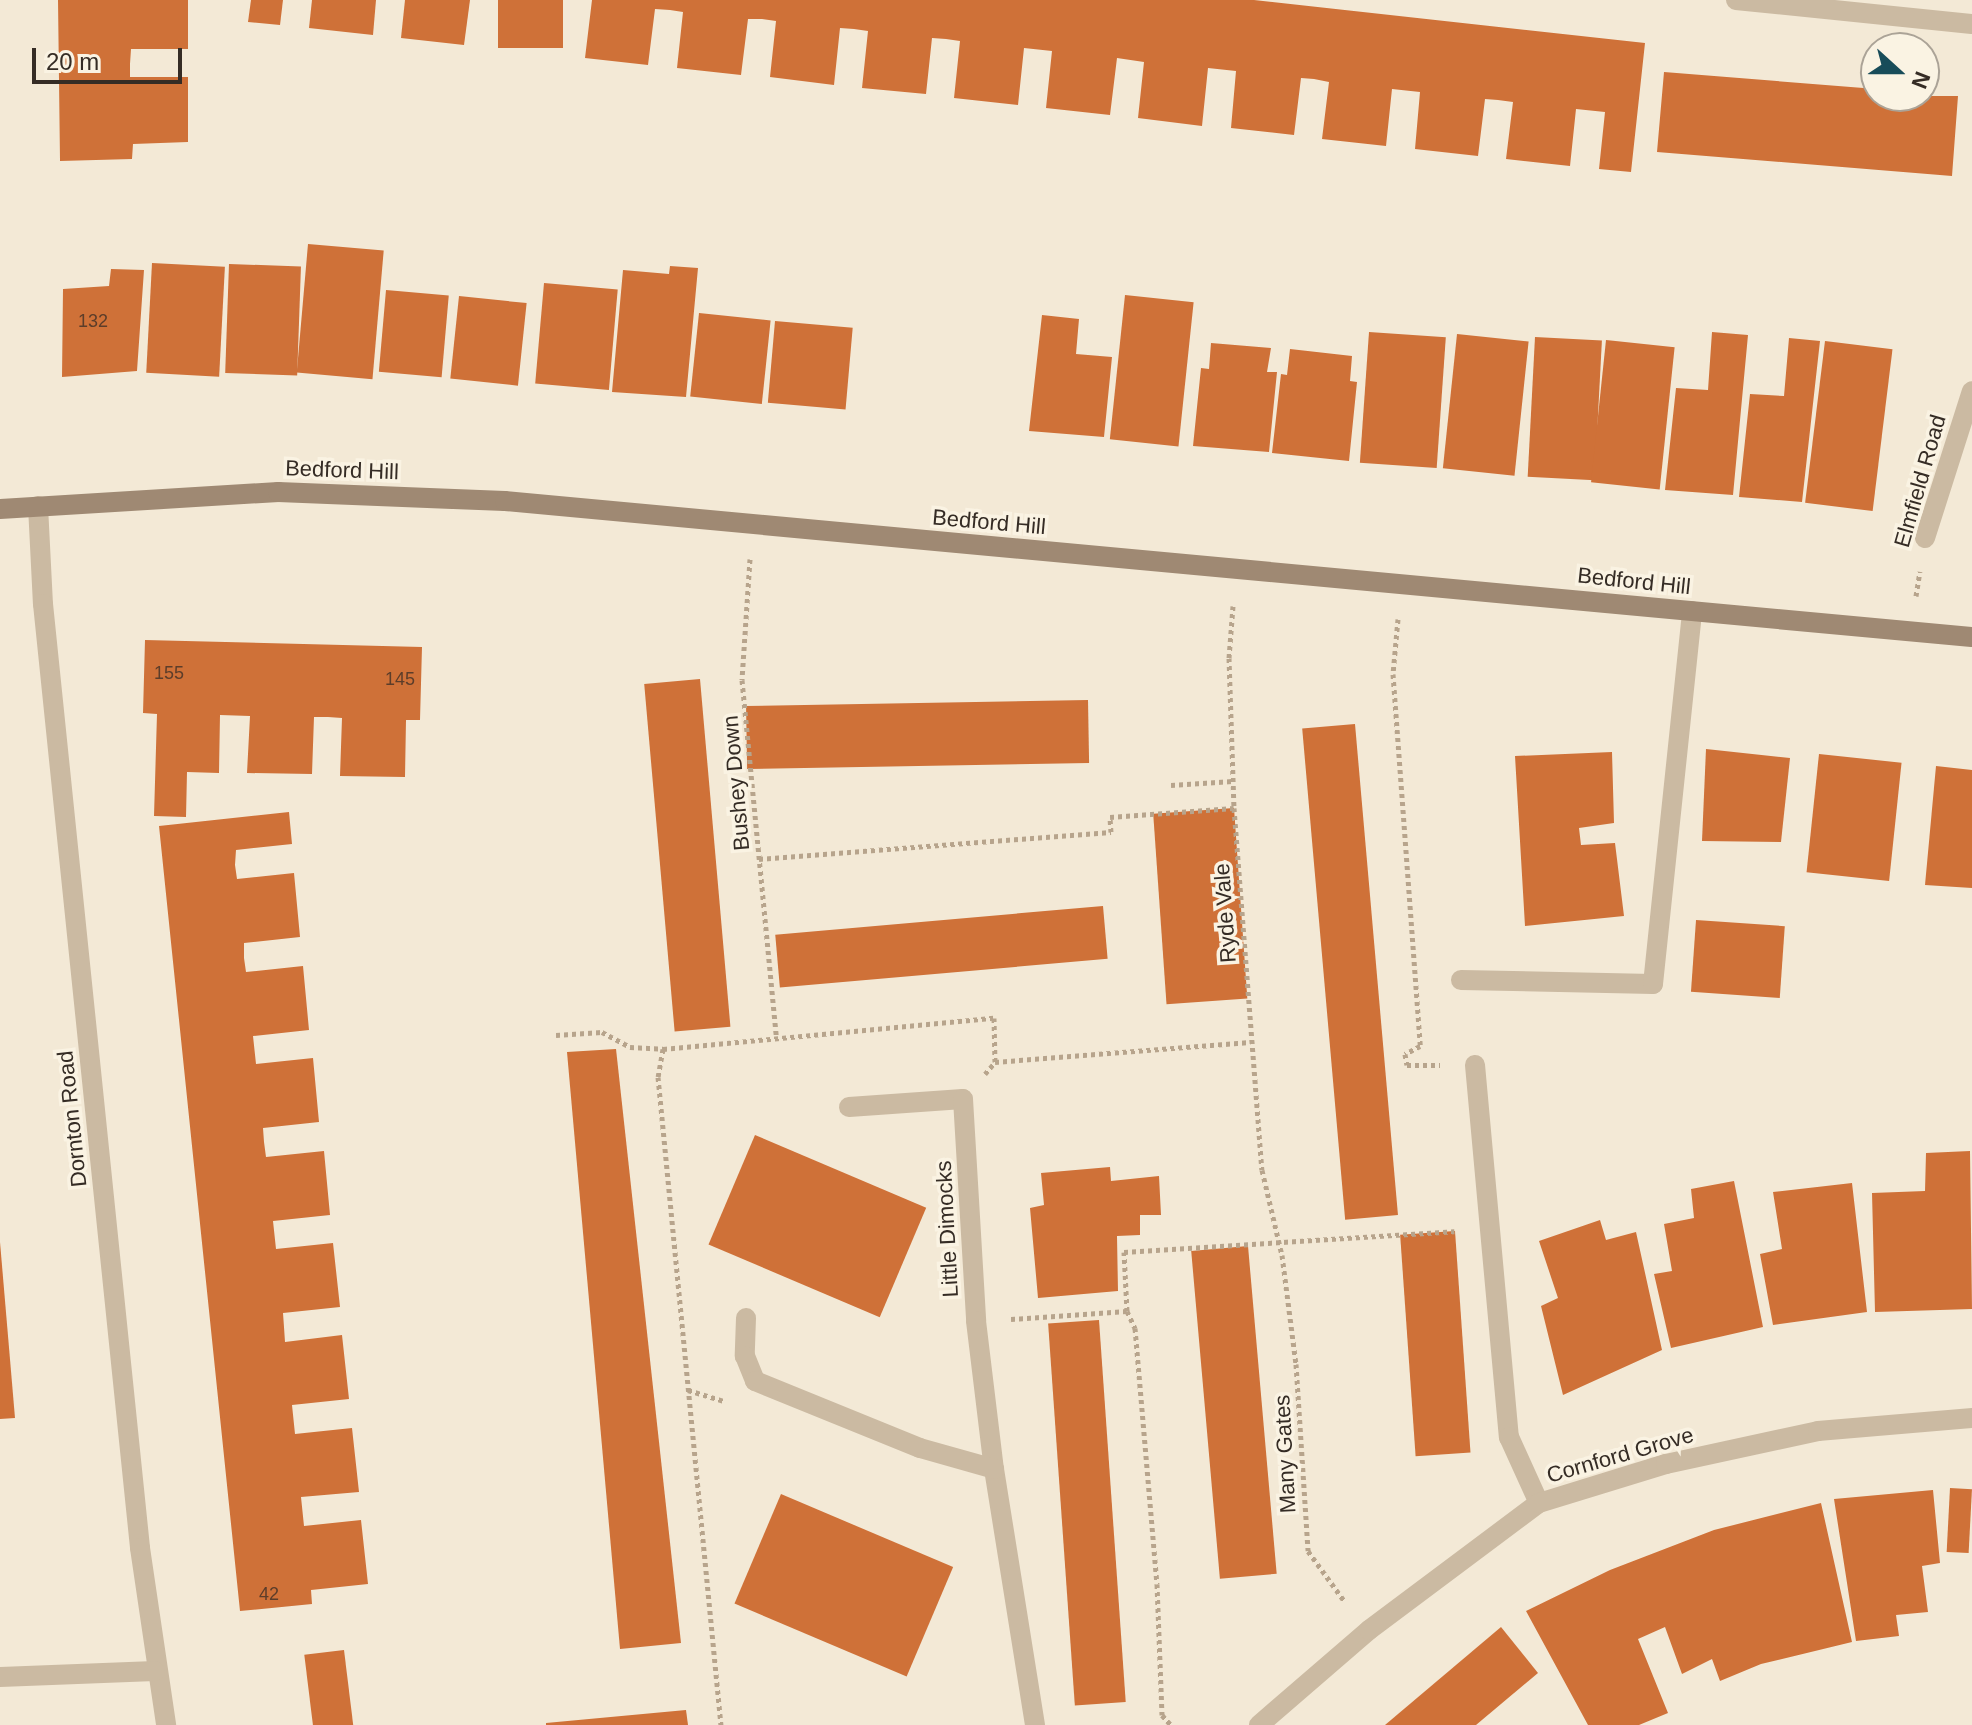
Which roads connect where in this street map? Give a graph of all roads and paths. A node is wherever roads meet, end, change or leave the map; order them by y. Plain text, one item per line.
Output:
1 (1736, 0) edge
2 (1972, 24) edge
3 (1972, 391) edge
4 (38, 506) junction
5 (0, 509) edge
6 (752, 527) junction
7 (1925, 538) joint
8 (1237, 565) junction
9 (1402, 582) junction
10 (1692, 611) junction
11 (1911, 632) junction
12 (1972, 637) edge
13 (1233, 781) junction
14 (1171, 785) dead end
15 (1234, 808) junction
16 (759, 859) junction
17 (1461, 980) dead end
18 (556, 1035) dead end
19 (776, 1036) junction
20 (1250, 1042) junction
21 (663, 1049) junction
22 (995, 1062) junction
23 (1475, 1065) joint
24 (963, 1099) junction
25 (849, 1107) dead end
26 (1490, 1228) junction
27 (1279, 1245) junction
28 (1282, 1255) joint
29 (1127, 1311) junction
30 (746, 1318) dead end
31 (976, 1321) junction
32 (1972, 1418) edge
33 (994, 1469) junction
34 (1539, 1503) junction
35 (1369, 1630) junction
36 (155, 1671) junction
37 (0, 1677) edge
38 (166, 1725) edge
39 (721, 1725) edge
40 (1035, 1725) edge
41 (1171, 1725) edge
42 (1259, 1725) edge

1 - 2 street
3 - 7 street, Elmfield Road
4 - 5 main road, Bedford Hill
4 - 6 main road, Bedford Hill
4 - 36 street, Dornton Road
6 - 8 main road, Bedford Hill
6 - 16 path, Bushey Down
7 - 11 path, Elmfield Road
8 - 9 main road, Bedford Hill
8 - 13 path, Ryde Vale
9 - 10 main road, Bedford Hill
9 - 23 path
10 - 11 main road, Bedford Hill
10 - 17 street
11 - 12 main road, Bedford Hill
13 - 14 path
13 - 15 path, Ryde Vale
15 - 16 path
15 - 20 path, Ryde Vale
16 - 19 path, Bushey Down
18 - 21 path
19 - 21 path
19 - 22 path
20 - 22 path
20 - 27 path, Ryde Vale
21 - 39 path
22 - 24 path
23 - 26 street
24 - 25 street
24 - 31 street, Little Dimocks
26 - 27 path
26 - 34 street
27 - 28 path, Ryde Vale
27 - 29 path
28 - 35 path, Many Gates
29 - 31 path
29 - 41 path
30 - 33 street
31 - 33 street, Little Dimocks
32 - 34 street, Cornford Grove
33 - 40 street, Little Dimocks
34 - 35 street, Cornford Grove
35 - 42 street, Cornford Grove
36 - 37 street
36 - 38 street, Dornton Road

